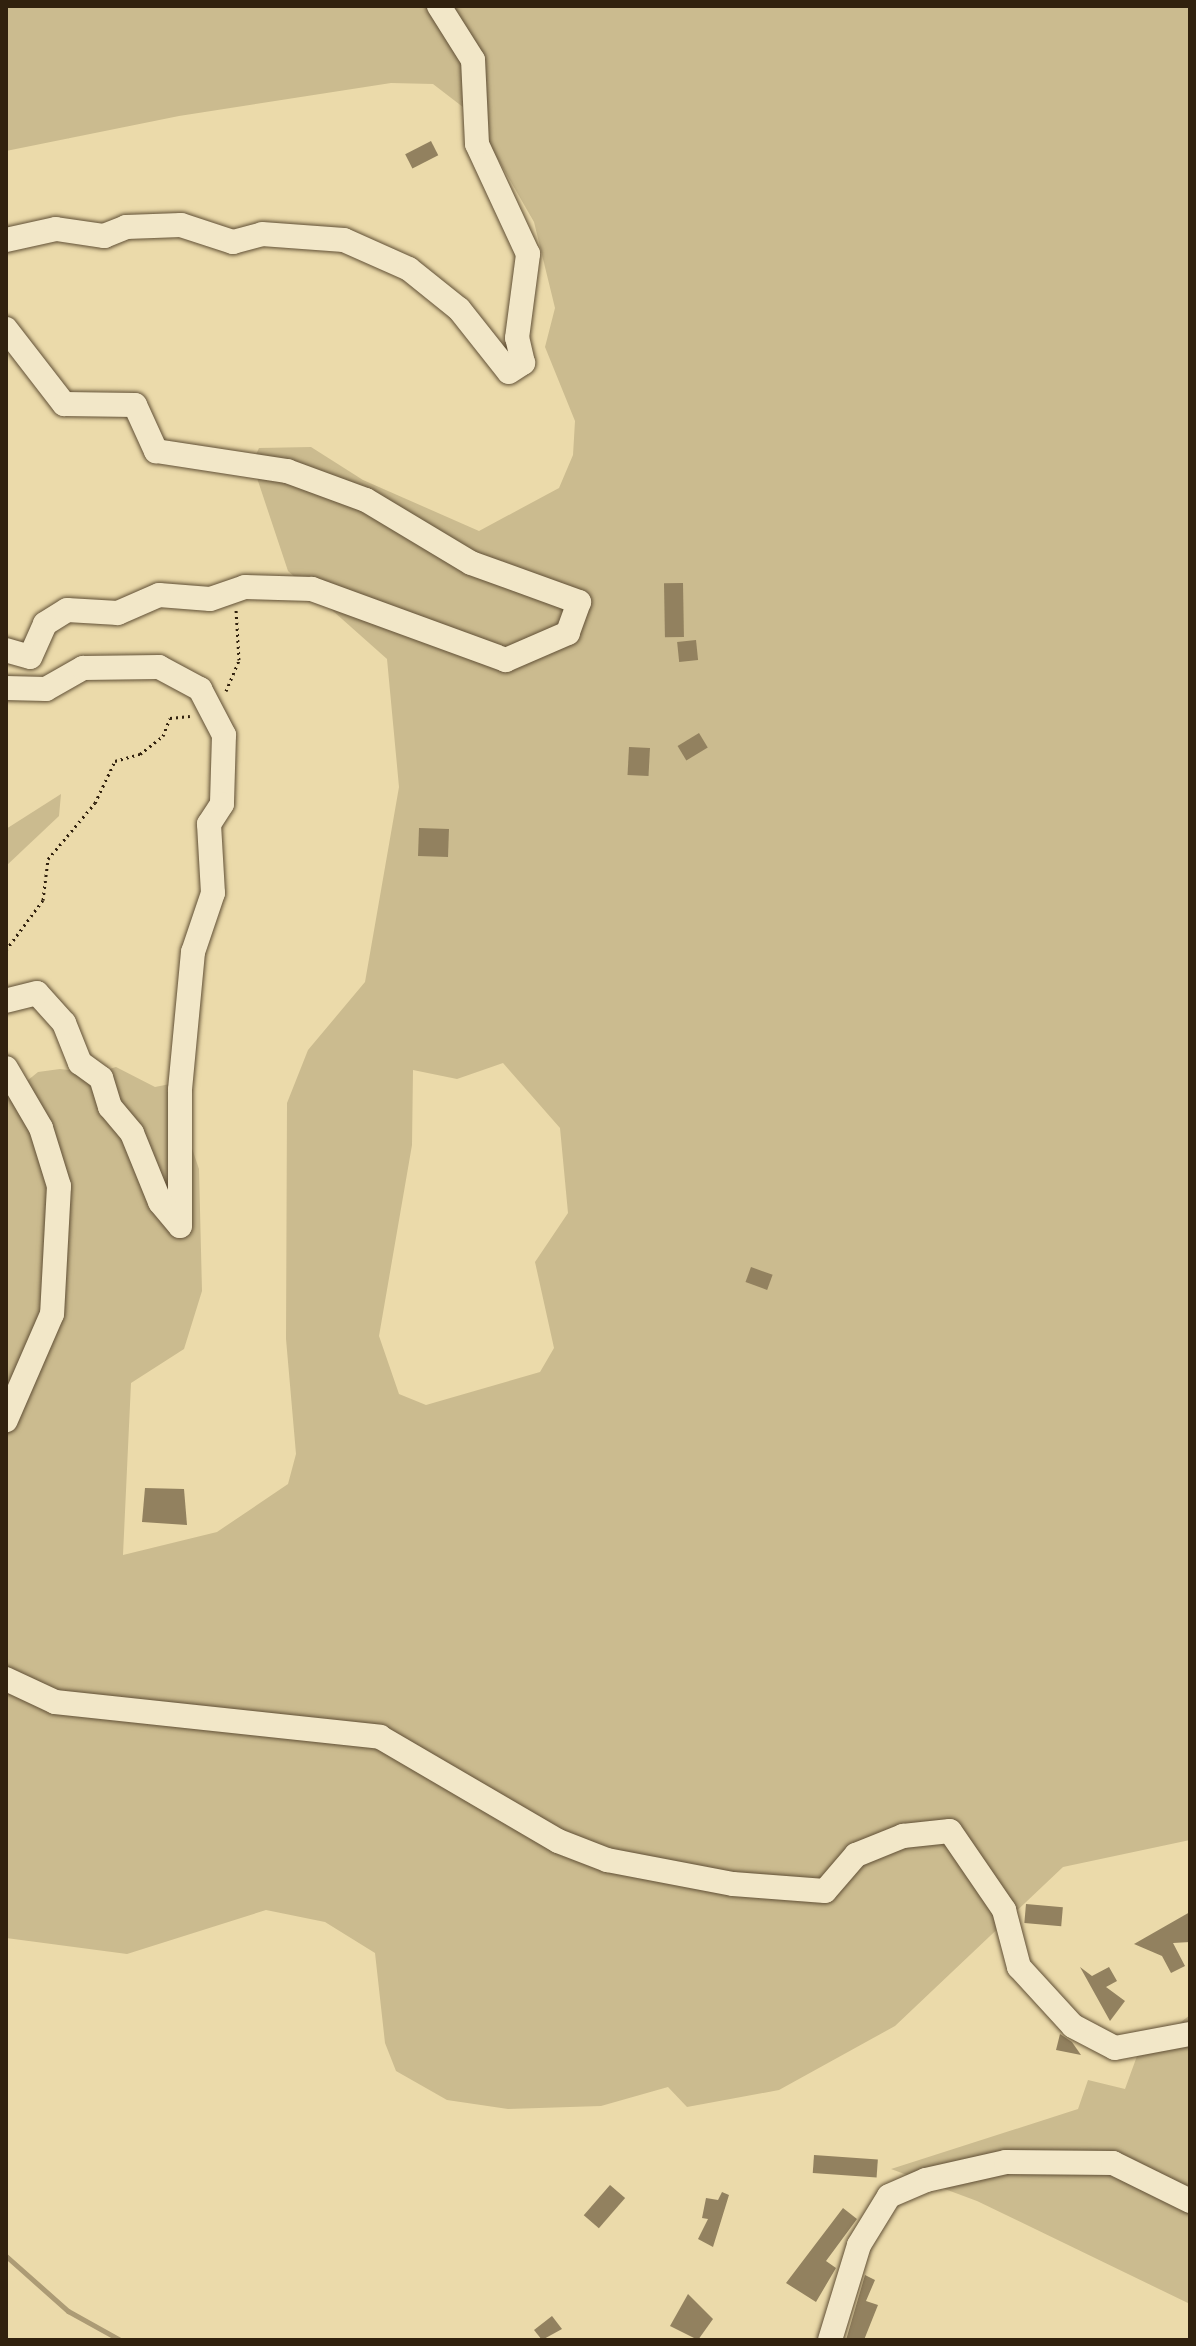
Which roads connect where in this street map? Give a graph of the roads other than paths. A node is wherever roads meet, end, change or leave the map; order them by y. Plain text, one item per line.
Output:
1 (439, 6) edge
2 (6, 240) edge
3 (6, 329) edge
4 (6, 650) edge
5 (6, 688) edge
6 (6, 1001) edge
7 (6, 1068) edge
8 (6, 1420) edge
9 (6, 1679) edge
10 (1190, 2034) edge
11 (1190, 2201) edge
12 (830, 2340) edge

1 - 2 street
3 - 4 street
5 - 6 street
7 - 8 street
9 - 10 street
11 - 12 street

